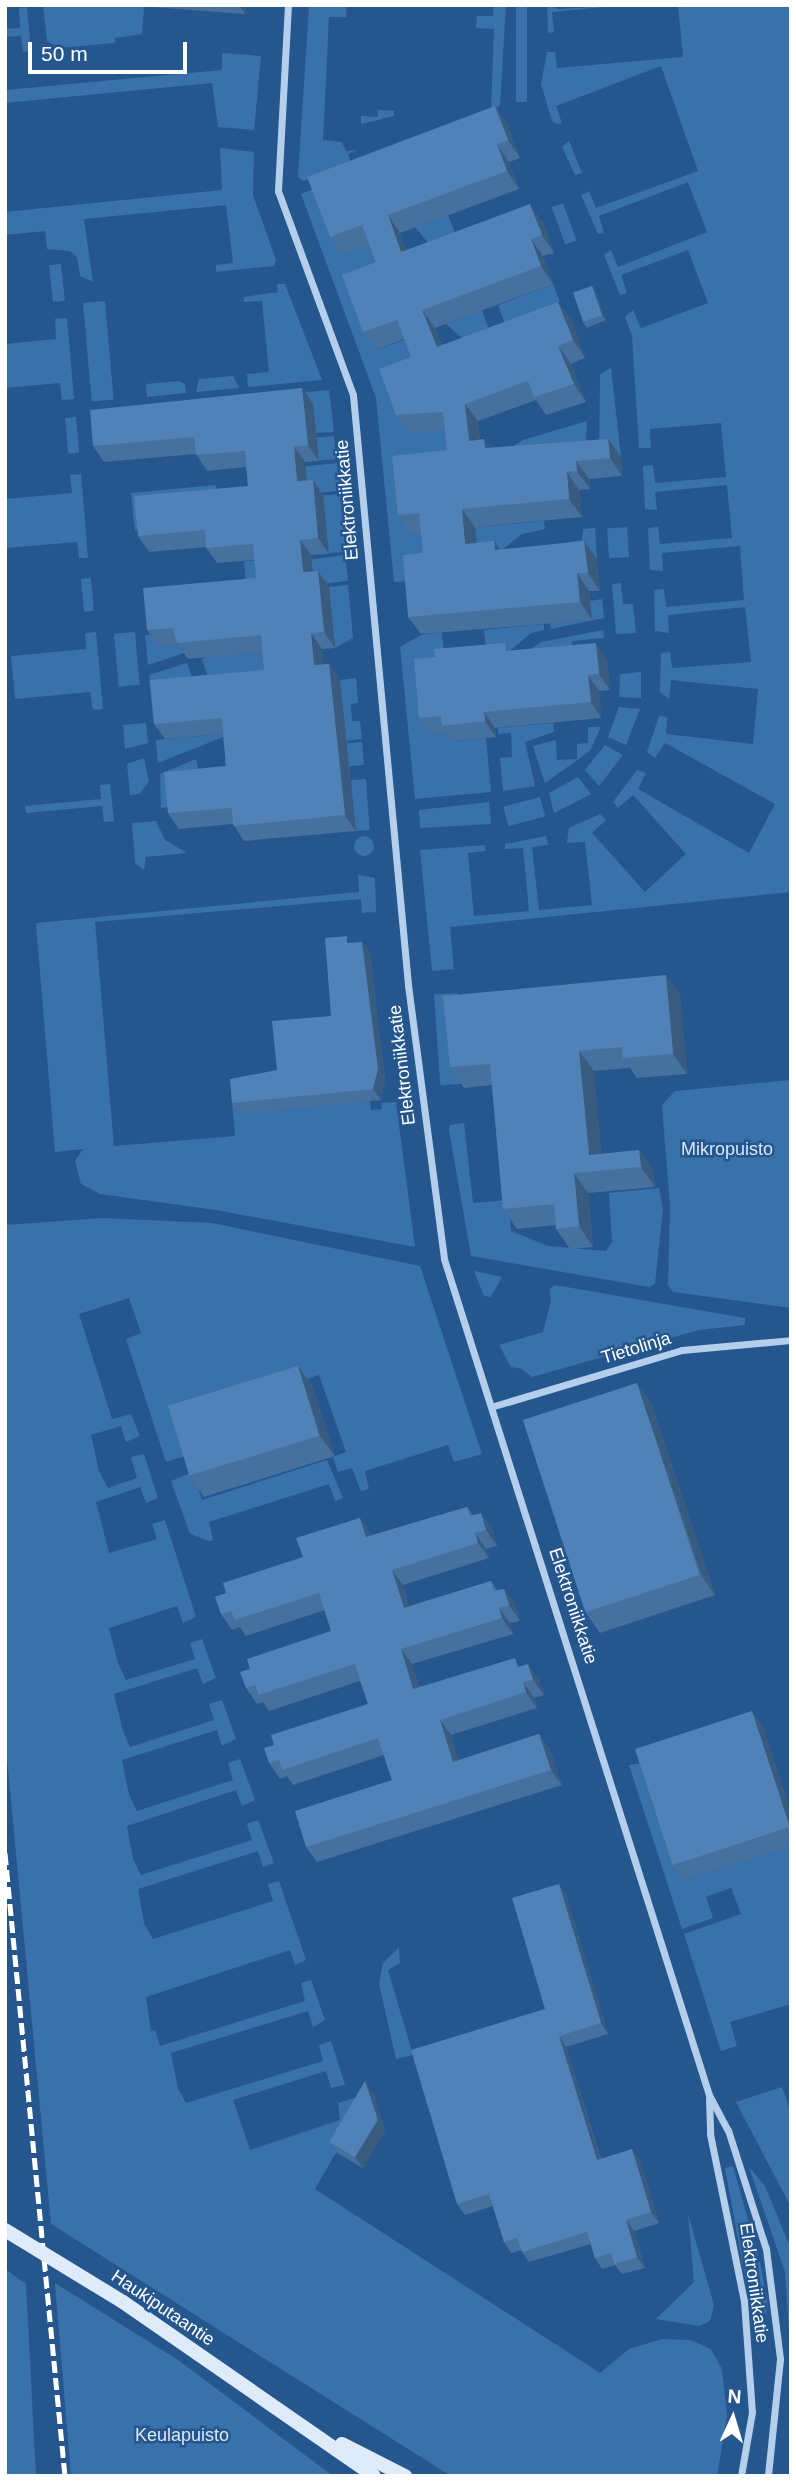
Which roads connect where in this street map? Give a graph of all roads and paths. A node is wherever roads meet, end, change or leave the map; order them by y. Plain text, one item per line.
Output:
1 (288, 5) edge
2 (791, 1340) edge
3 (494, 1406) junction
4 (709, 2095) junction
5 (5, 2230) edge
6 (297, 2422) junction
7 (374, 2476) edge
8 (405, 2476) edge
9 (741, 2476) edge
10 (768, 2476) edge

1 - 3 street, Elektroniikkatie
2 - 3 street, Tietolinja
3 - 4 street, Elektroniikkatie
4 - 9 street, Elektroniikkatie
4 - 10 street, Elektroniikkatie
5 - 6 main road, Haukiputaantie, bridge
6 - 7 main road, Haukiputaantie
6 - 8 main road, Haukiputaantie

